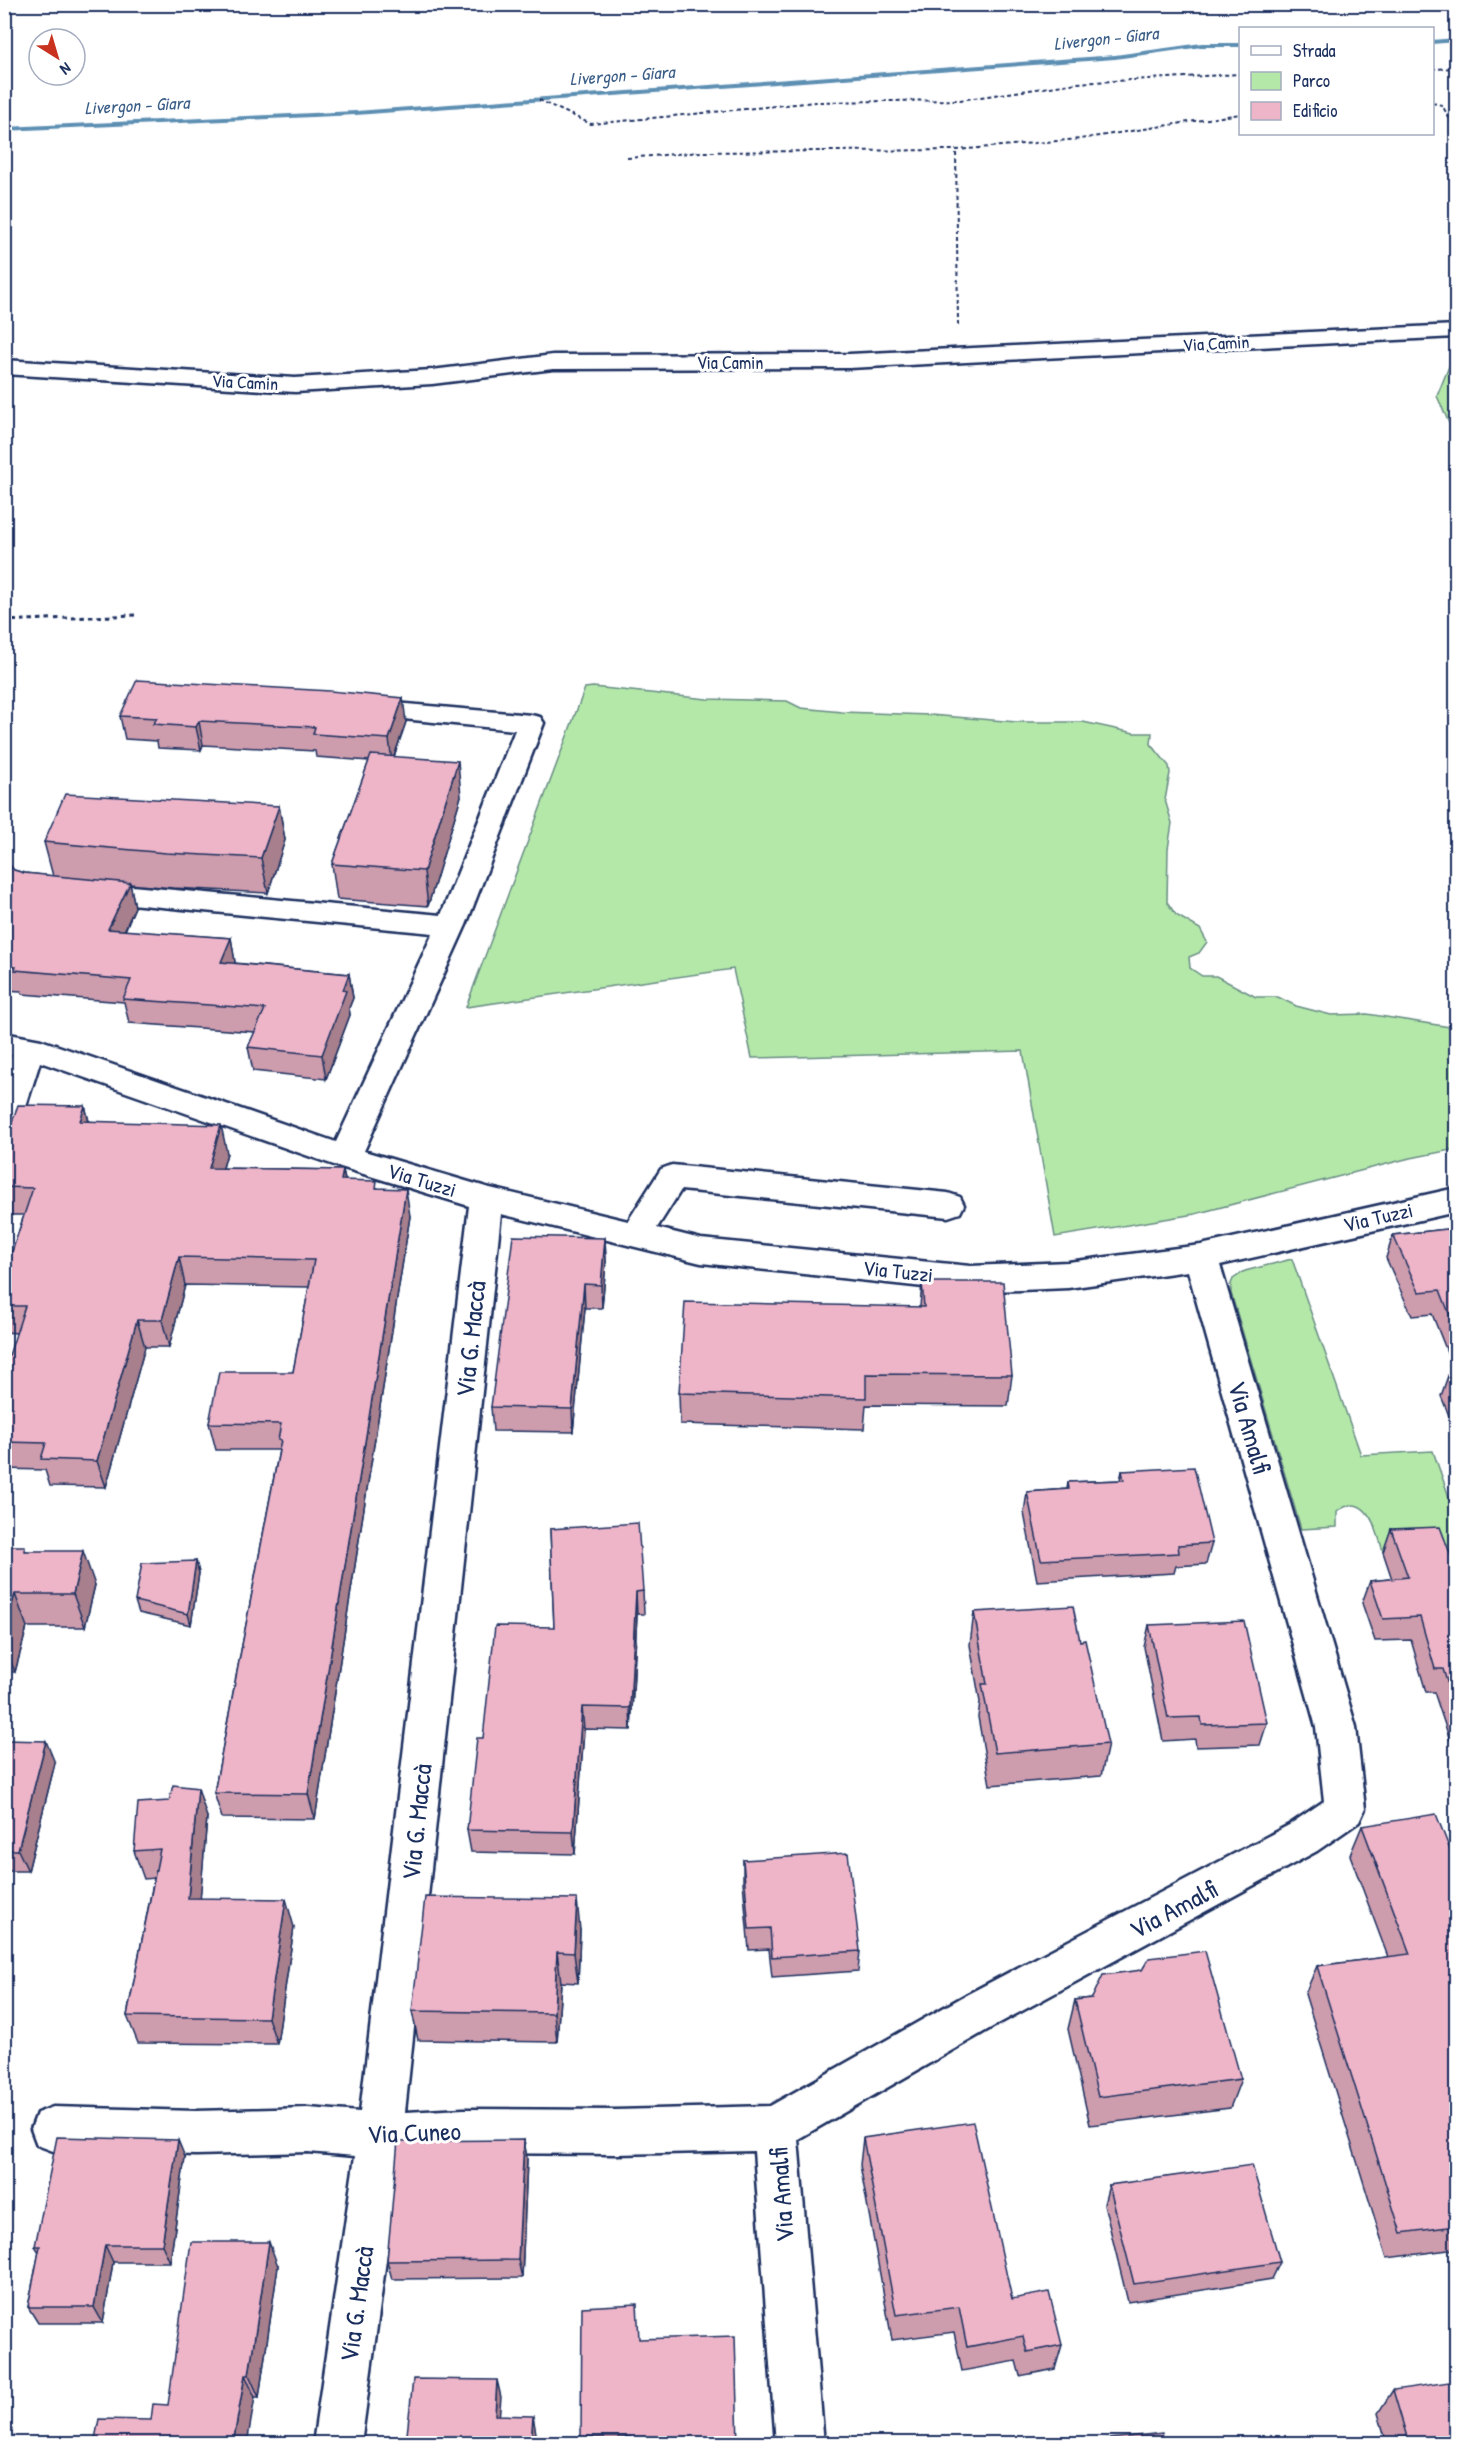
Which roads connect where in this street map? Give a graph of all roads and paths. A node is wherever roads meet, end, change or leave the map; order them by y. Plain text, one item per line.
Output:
1 (1456, 68) edge
2 (1434, 69) edge
3 (1239, 74) edge
4 (539, 100) dead end
5 (1434, 103) edge
6 (1239, 114) edge
7 (1456, 131) edge
8 (956, 150) junction
9 (627, 159) dead end
10 (1456, 332) edge
11 (958, 355) junction
12 (4, 368) edge
13 (135, 615) dead end
14 (4, 621) edge
15 (334, 705) edge
16 (66, 889) edge
17 (451, 925) junction
18 (17, 1045) edge
19 (4, 1125) edge
20 (345, 1157) junction
21 (486, 1199) junction
22 (1456, 1200) edge
23 (948, 1205) dead end
24 (636, 1235) junction
25 (1201, 1257) junction
26 (775, 2128) junction
27 (53, 2129) dead end
28 (380, 2136) junction
29 (337, 2444) edge
30 (800, 2444) edge

1 - 2 path
3 - 4 path
5 - 7 path
6 - 8 path
8 - 9 path
8 - 11 path
10 - 11 street, Via Camin
11 - 12 street, Via Camin
13 - 14 path
15 - 17 street
16 - 17 street
17 - 20 street
18 - 19 street
18 - 20 street, Via Tuzzi
20 - 21 street, Via Tuzzi
21 - 24 street, Via Tuzzi
21 - 28 street, Via G. Maccà
22 - 25 street, Via Tuzzi
23 - 24 street
24 - 25 street, Via Tuzzi
25 - 26 street, Via Amalfi
26 - 28 street, Via Cuneo
26 - 30 street, Via Amalfi
27 - 28 street, Via Cuneo
28 - 29 street, Via G. Maccà

